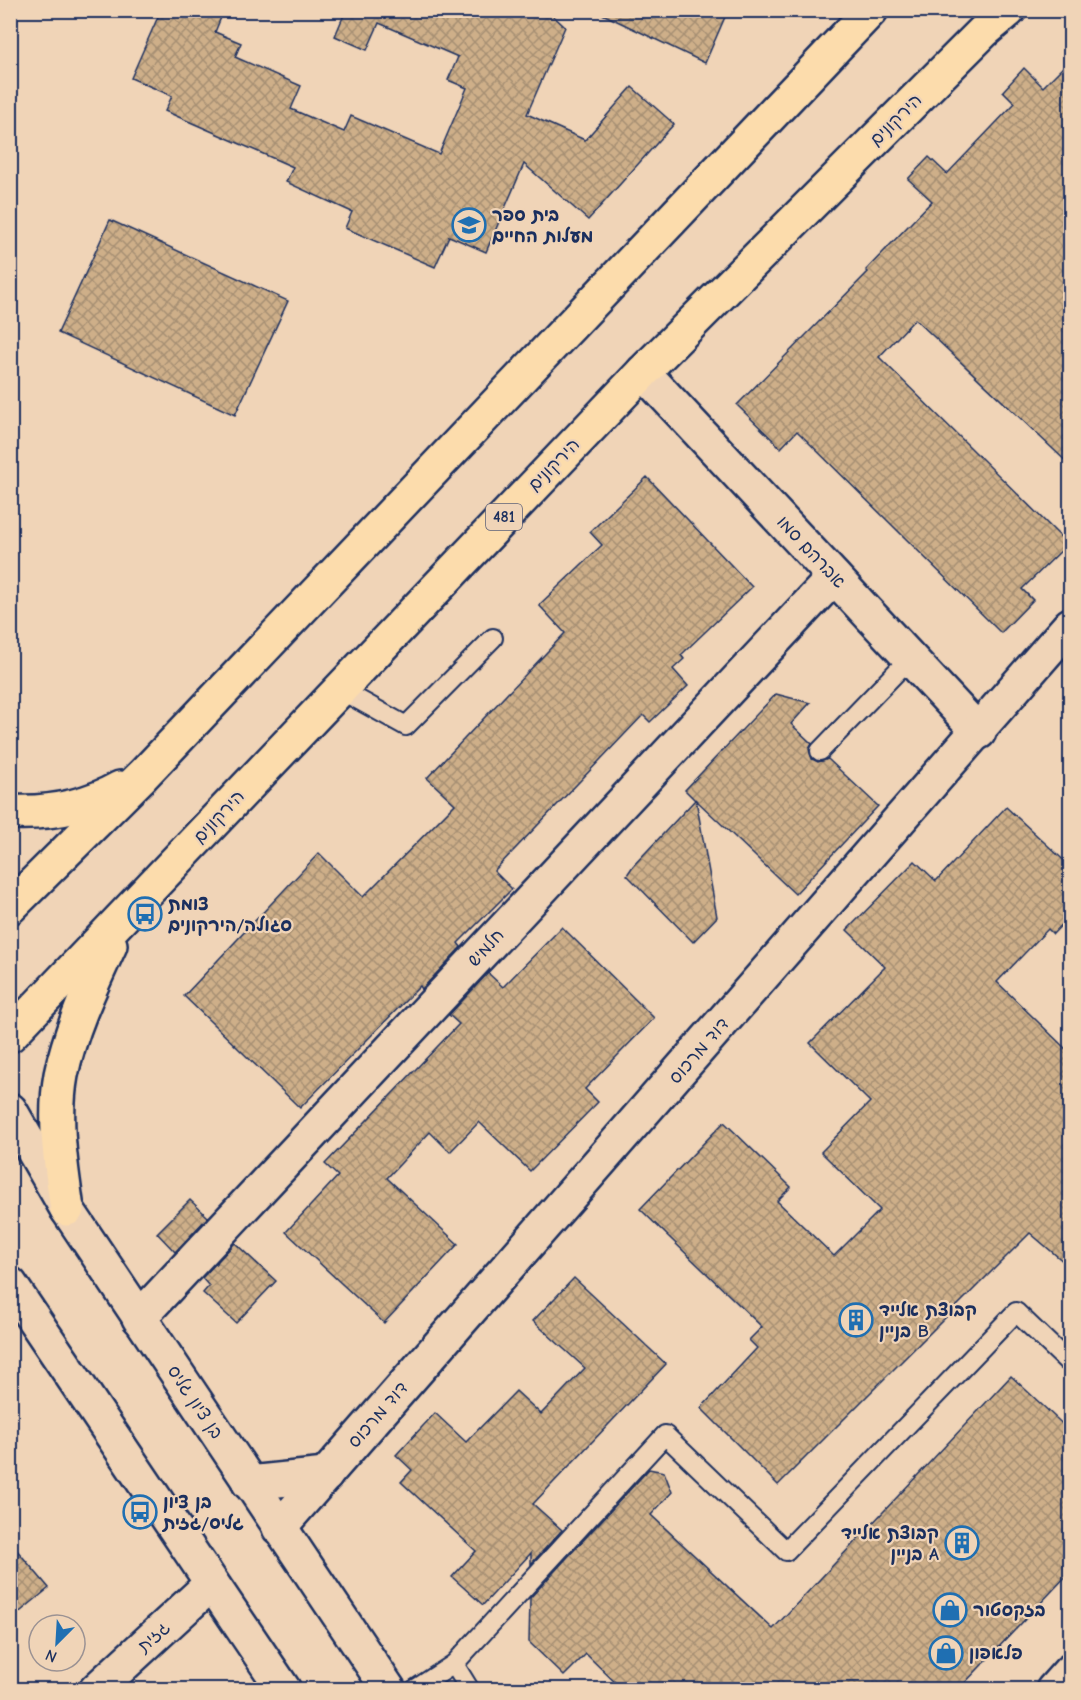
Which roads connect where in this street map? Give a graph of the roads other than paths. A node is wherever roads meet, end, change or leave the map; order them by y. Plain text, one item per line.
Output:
1 (871, 10) edge
2 (1009, 10) edge
3 (643, 372) junction
4 (834, 577) junction
5 (1071, 625) edge
6 (493, 638) dead end
7 (910, 658) junction
8 (339, 689) junction
9 (979, 732) junction
10 (819, 751) dead end
11 (142, 775) junction
12 (10, 812) edge
13 (10, 907) edge
14 (121, 922) junction
15 (10, 1035) edge
16 (10, 1110) edge
17 (67, 1209) junction
18 (10, 1284) edge
19 (139, 1318) junction
20 (1067, 1361) dead end
21 (326, 1474) junction
22 (249, 1483) junction
23 (279, 1528) junction
24 (211, 1584) junction
25 (454, 1664) junction
26 (1071, 1671) edge
27 (96, 1689) edge
28 (284, 1689) edge
29 (388, 1689) edge
30 (414, 1689) edge
31 (470, 1689) edge
32 (1053, 1689) edge

1 - 11 main road
2 - 3 main road, הירקונים / 481
3 - 4 street, אברהם סמו
3 - 8 main road, הירקונים / 481
4 - 7 street, אברהם סמו
4 - 19 street, חלמיש
5 - 9 street, דוד מרכוס
6 - 8 lane
7 - 9 street, אברהם סמו
7 - 10 lane
8 - 14 main road, הירקונים / 481
9 - 21 street, דוד מרכוס
11 - 12 main road
11 - 13 main road
14 - 15 main road, הירקונים / 481
14 - 17 main road
16 - 17 street, בן ציון גליס
17 - 19 street, בן ציון גליס
18 - 24 street
19 - 22 street, בן ציון גליס
20 - 25 lane
21 - 22 street
21 - 23 street, דוד מרכוס
22 - 23 street, בן ציון גליס
23 - 29 street, בן ציון גליס
24 - 27 street, גזית
24 - 28 street
25 - 30 lane
25 - 31 lane
26 - 32 street

